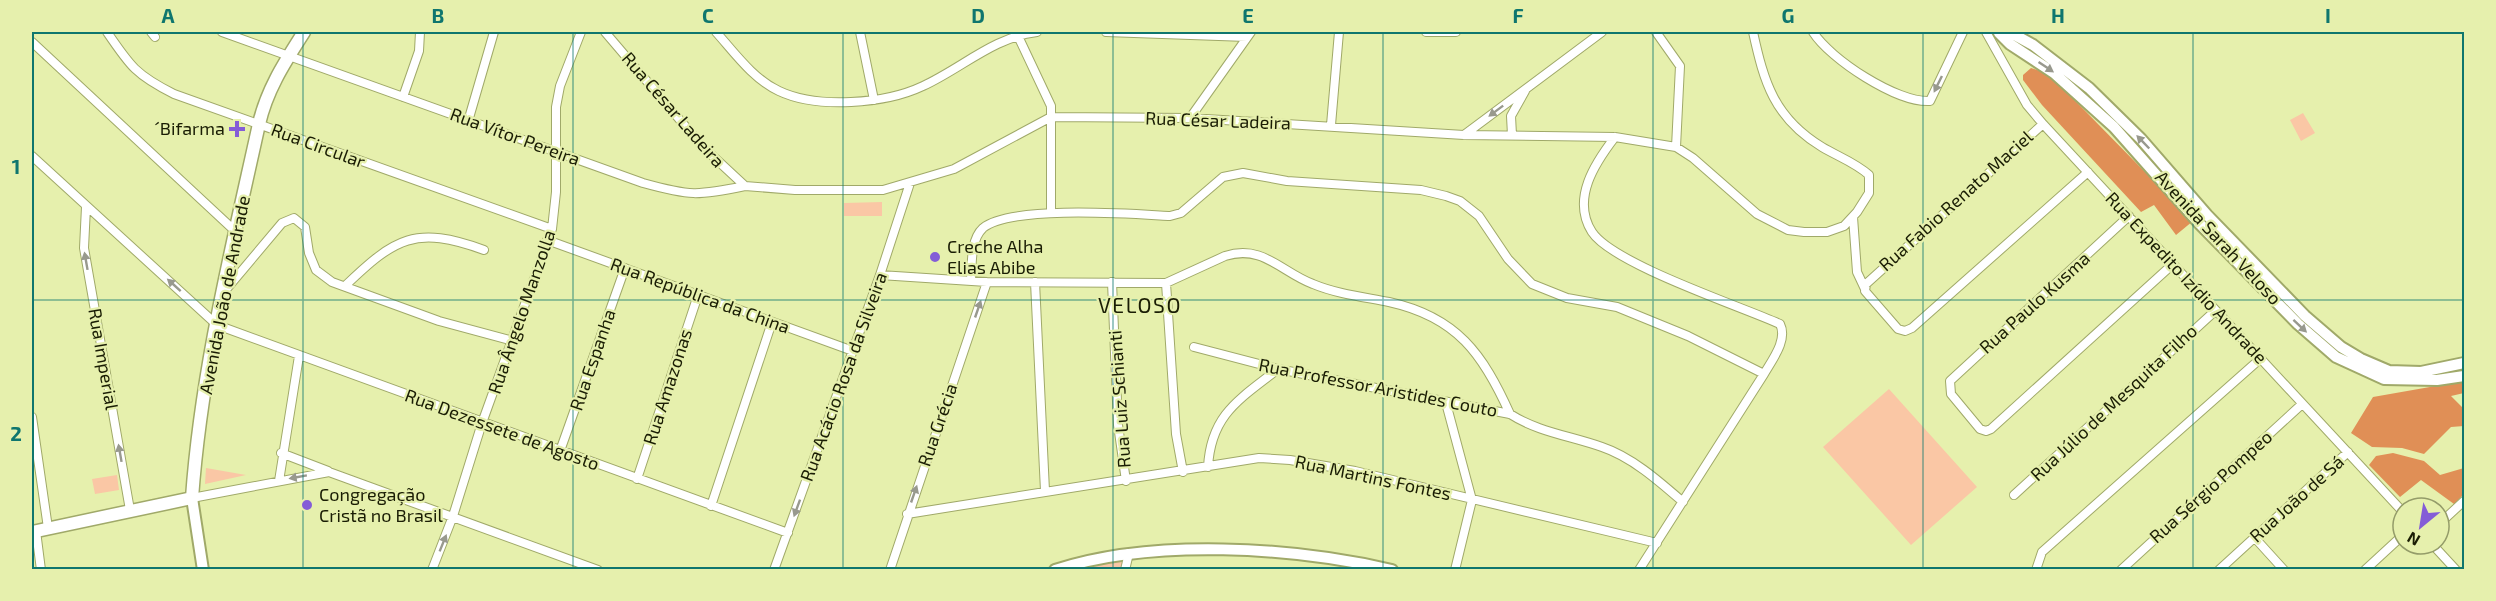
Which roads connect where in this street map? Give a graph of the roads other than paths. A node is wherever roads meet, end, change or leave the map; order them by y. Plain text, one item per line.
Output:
1 (107, 32) edge
2 (222, 32) edge
3 (304, 32) edge
4 (420, 32) edge
5 (494, 32) edge
6 (581, 32) edge
7 (606, 32) edge
8 (716, 32) edge
9 (860, 32) edge
10 (1037, 32) edge
11 (1106, 32) edge
12 (1112, 32) edge
13 (1137, 32) edge
14 (1339, 32) edge
15 (1426, 32) edge
16 (1456, 32) edge
17 (1602, 32) edge
18 (1656, 32) edge
19 (1753, 32) edge
20 (1813, 32) edge
21 (1963, 32) edge
22 (1986, 32) edge
23 (1998, 32) edge
24 (1017, 34) junction
25 (1249, 34) edge
26 (246, 36) edge
27 (32, 42) edge
28 (289, 55) junction
29 (1527, 87) junction
30 (403, 97) junction
31 (874, 100) junction
32 (1051, 117) junction
33 (469, 118) junction
34 (1190, 118) junction
35 (259, 124) junction
36 (2043, 124) junction
37 (1331, 125) junction
38 (1464, 135) junction
39 (1512, 135) junction
40 (1616, 137) junction
41 (1676, 147) junction
42 (556, 153) junction
43 (32, 156) edge
44 (2088, 172) junction
45 (910, 183) junction
46 (745, 186) junction
47 (86, 207) junction
48 (1051, 213) junction
49 (2129, 216) junction
50 (1853, 217) junction
51 (552, 229) junction
52 (235, 231) junction
53 (547, 240) junction
54 (484, 250) dead end
55 (2173, 264) junction
56 (625, 268) junction
57 (880, 275) junction
58 (971, 281) junction
59 (987, 282) junction
60 (1035, 282) junction
61 (1112, 282) junction
62 (1167, 283) junction
63 (345, 286) junction
64 (1865, 289) junction
65 (222, 294) junction
66 (698, 295) junction
67 (2215, 311) junction
68 (772, 322) junction
69 (217, 324) junction
70 (513, 341) junction
71 (1194, 346) dead end
72 (853, 351) junction
73 (299, 356) junction
74 (2260, 359) junction
75 (2464, 363) edge
76 (1278, 369) junction
77 (1764, 374) junction
78 (2464, 376) edge
79 (1446, 404) junction
80 (2301, 405) junction
81 (1510, 414) junction
82 (32, 417) edge
83 (482, 423) junction
84 (560, 451) junction
85 (2348, 452) junction
86 (281, 453) junction
87 (1208, 467) junction
88 (329, 472) junction
89 (1184, 472) junction
90 (637, 479) junction
91 (279, 481) junction
92 (1126, 481) junction
93 (1045, 491) junction
94 (2014, 495) dead end
95 (192, 498) junction
96 (2391, 499) edge
97 (1472, 500) junction
98 (2464, 501) edge
99 (1683, 502) junction
100 (711, 506) junction
101 (130, 510) junction
102 (2451, 513) edge
103 (907, 514) junction
104 (453, 516) junction
105 (38, 530) edge
106 (788, 533) junction
107 (2254, 537) junction
108 (1657, 543) junction
109 (2391, 546) edge
110 (1129, 553) junction
111 (2443, 556) edge
112 (41, 570) edge
113 (202, 570) edge
114 (432, 570) edge
115 (598, 570) edge
116 (774, 570) edge
117 (890, 570) edge
118 (1055, 570) edge
119 (1125, 570) edge
120 (1392, 570) edge
121 (1455, 570) edge
122 (1639, 570) edge
123 (2036, 570) edge
124 (2121, 570) edge
125 (2218, 570) edge
126 (2284, 570) edge
127 (2365, 570) edge
128 (2456, 570) edge

1 - 35 street, Rua Circular
2 - 26 street, Rua Vítor Pereira
3 - 28 main road, Avenida João de Andrade
4 - 30 street
5 - 33 street
6 - 42 street, Rua Ângelo Manzolla
7 - 46 street, Rua César Ladeira
8 - 31 street
9 - 31 street
10 - 24 street
11 - 12 street
12 - 13 street
13 - 25 street
14 - 37 street
15 - 16 street
17 - 29 street
18 - 41 street
19 - 50 street, Rua César Ladeira
21 -> 20 street
22 - 36 street, Rua Expedito Izídio Andrade
75 -> 23 main road, Avenida Sarah Veloso
23 -> 78 main road, Avenida Sarah Veloso
24 - 31 street
24 - 32 street
25 - 34 street
26 - 28 street, Rua Vítor Pereira
27 - 52 street
28 - 30 street, Rua Vítor Pereira
28 - 35 main road, Avenida João de Andrade
29 -> 38 street
29 - 39 street
30 - 33 street, Rua Vítor Pereira
32 - 34 street, Rua César Ladeira
32 - 45 street, Rua César Ladeira
32 - 48 street
33 - 42 street, Rua Vítor Pereira
34 - 37 street, Rua César Ladeira
35 - 51 street, Rua Circular
35 - 52 main road, Avenida João de Andrade
36 - 44 street, Rua Expedito Izídio Andrade
36 - 64 street, Rua Fabio Renato Maciel
37 - 38 street, Rua César Ladeira
38 - 39 street, Rua César Ladeira
39 - 40 street, Rua César Ladeira
40 - 41 street, Rua César Ladeira
40 - 77 street
41 - 50 street, Rua César Ladeira
42 - 46 street, Rua Vítor Pereira
42 - 51 street, Rua Ângelo Manzolla
43 - 47 street
44 - 49 street, Rua Expedito Izídio Andrade
44 - 64 street
45 - 46 street, Rua César Ladeira
45 - 57 street, Rua Acácio Rosa da Silveira
69 -> 47 street
101 -> 47 street, Rua Imperial
48 - 58 street
48 - 77 street
49 - 55 street, Rua Expedito Izídio Andrade
49 - 55 street, Rua Paulo Kusma
50 - 64 street
51 - 53 street, Rua Ângelo Manzolla
52 - 65 main road, Avenida João de Andrade
53 - 56 street, Rua República da China
53 - 70 street, Rua Ângelo Manzolla
54 - 63 street
55 - 67 street, Rua Expedito Izídio Andrade
56 - 66 street, Rua República da China
56 - 84 street, Rua Espanha
57 - 58 street
57 - 72 street, Rua Acácio Rosa da Silveira
58 - 59 street
59 - 60 street
103 -> 59 street, Rua Grécia
60 - 61 street
60 - 93 street
61 - 62 street
61 - 92 street, Rua Luiz Schianti
62 - 81 street
62 - 89 street
63 - 65 street
63 - 70 street
65 - 69 main road, Avenida João de Andrade
66 - 68 street, Rua República da China
66 - 90 street, Rua Amazonas
67 - 74 street, Rua Expedito Izídio Andrade
67 - 94 street, Rua Júlio de Mesquita Filho
68 - 72 street, Rua República da China
68 - 100 street
69 - 73 street, Rua Dezessete de Agosto
69 - 95 main road, Avenida João de Andrade
70 - 83 street, Rua Ângelo Manzolla
71 - 76 street, Rua Professor Aristides Couto
72 -> 106 street, Rua Acácio Rosa da Silveira
73 - 83 street, Rua Dezessete de Agosto
73 - 86 street
74 - 80 street, Rua Expedito Izídio Andrade
74 - 123 street
76 - 79 street, Rua Professor Aristides Couto
76 - 87 street
77 - 99 street
79 - 81 street, Rua Professor Aristides Couto
79 - 97 street
80 - 85 street, Rua Expedito Izídio Andrade
80 - 124 street, Rua Sérgio Pompeo
81 - 99 street, Rua Professor Aristides Couto
82 - 105 street
83 - 84 street, Rua Dezessete de Agosto
83 - 104 street, Rua Ângelo Manzolla
84 - 90 street, Rua Dezessete de Agosto
85 - 96 street, Rua Expedito Izídio Andrade
85 - 107 street, Rua João de Sá
86 - 88 street
86 - 91 street
87 - 89 street, Rua Martins Fontes
87 - 97 street, Rua Martins Fontes
88 -> 91 street
88 - 104 street
89 - 92 street, Rua Martins Fontes
90 - 100 street, Rua Dezessete de Agosto
91 - 95 street
92 - 93 street, Rua Martins Fontes
93 - 103 street, Rua Martins Fontes
95 - 101 main road
95 - 113 main road, Avenida João de Andrade
97 - 108 street, Rua Martins Fontes
97 - 121 street
98 - 102 street
99 - 108 street
100 - 106 street, Rua Dezessete de Agosto
101 - 105 main road
103 - 117 street, Rua Grécia
114 -> 104 street, Rua Ângelo Manzolla
104 - 115 street
105 - 112 street
106 - 116 street, Rua Acácio Rosa da Silveira
107 - 125 street, Rua João de Sá
107 - 126 street
108 - 122 street
109 - 127 street
110 - 118 main road
110 - 119 street
110 - 120 main road
111 - 128 street

